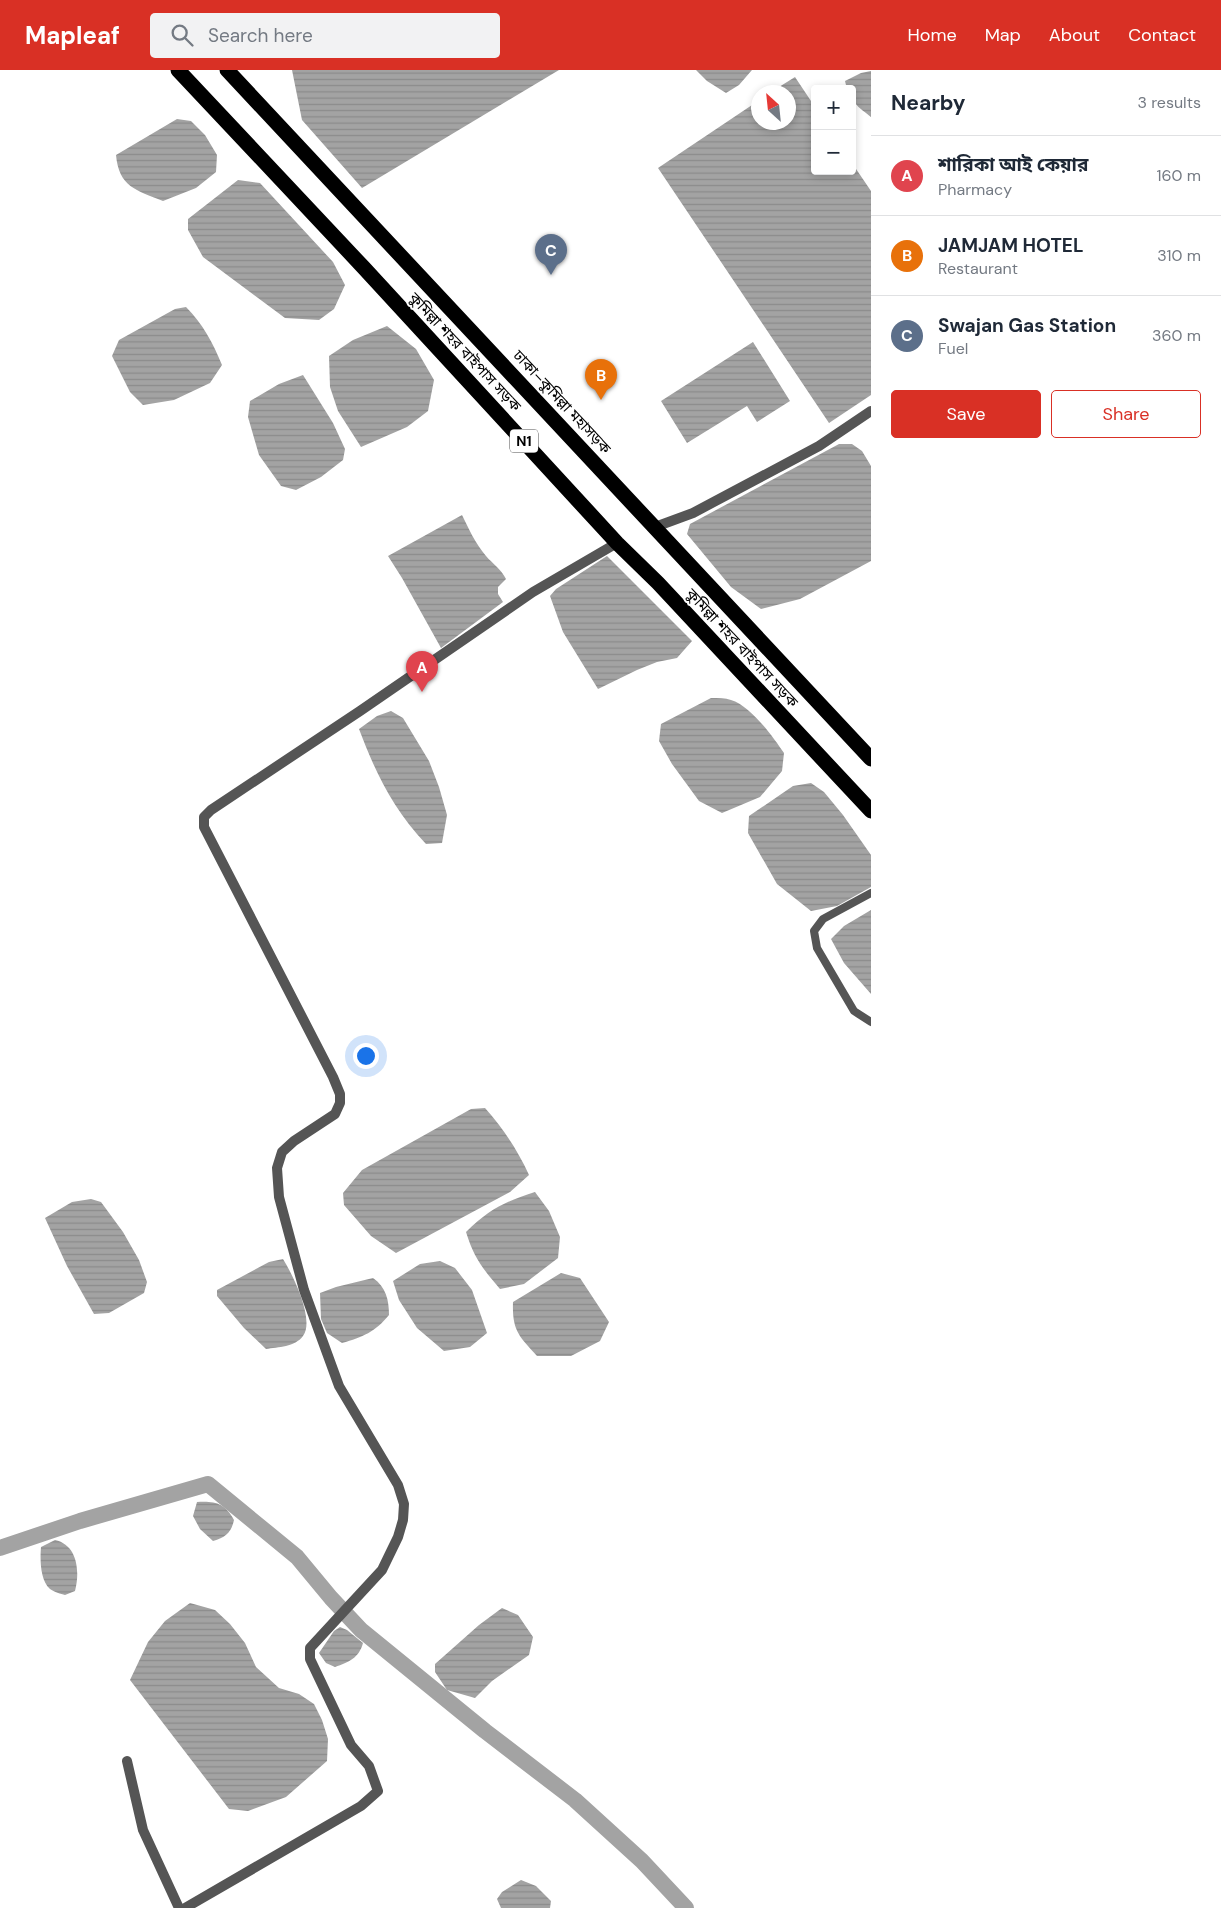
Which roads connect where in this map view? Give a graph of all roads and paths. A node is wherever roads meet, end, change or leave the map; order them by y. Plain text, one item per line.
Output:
1 (178, 70) edge
2 (227, 70) edge
3 (871, 411) edge
4 (655, 527) junction
5 (617, 543) junction
6 (871, 759) edge
7 (871, 812) edge
8 (871, 893) edge
9 (871, 1022) edge
10 (127, 1761) dead end
11 (179, 1908) edge
12 (185, 1908) edge

1 - 5 highway, কুমিল্লা শহর বাইপাস সড়ক / N1
2 - 4 highway, ঢাকা–কুমিল্লা মহাসড়ক / N1
3 - 4 street
4 - 6 highway, ঢাকা–কুমিল্লা মহাসড়ক / N1
5 - 7 highway, কুমিল্লা শহর বাইপাস সড়ক / N1
5 - 12 street
8 - 9 lane
10 - 11 street

